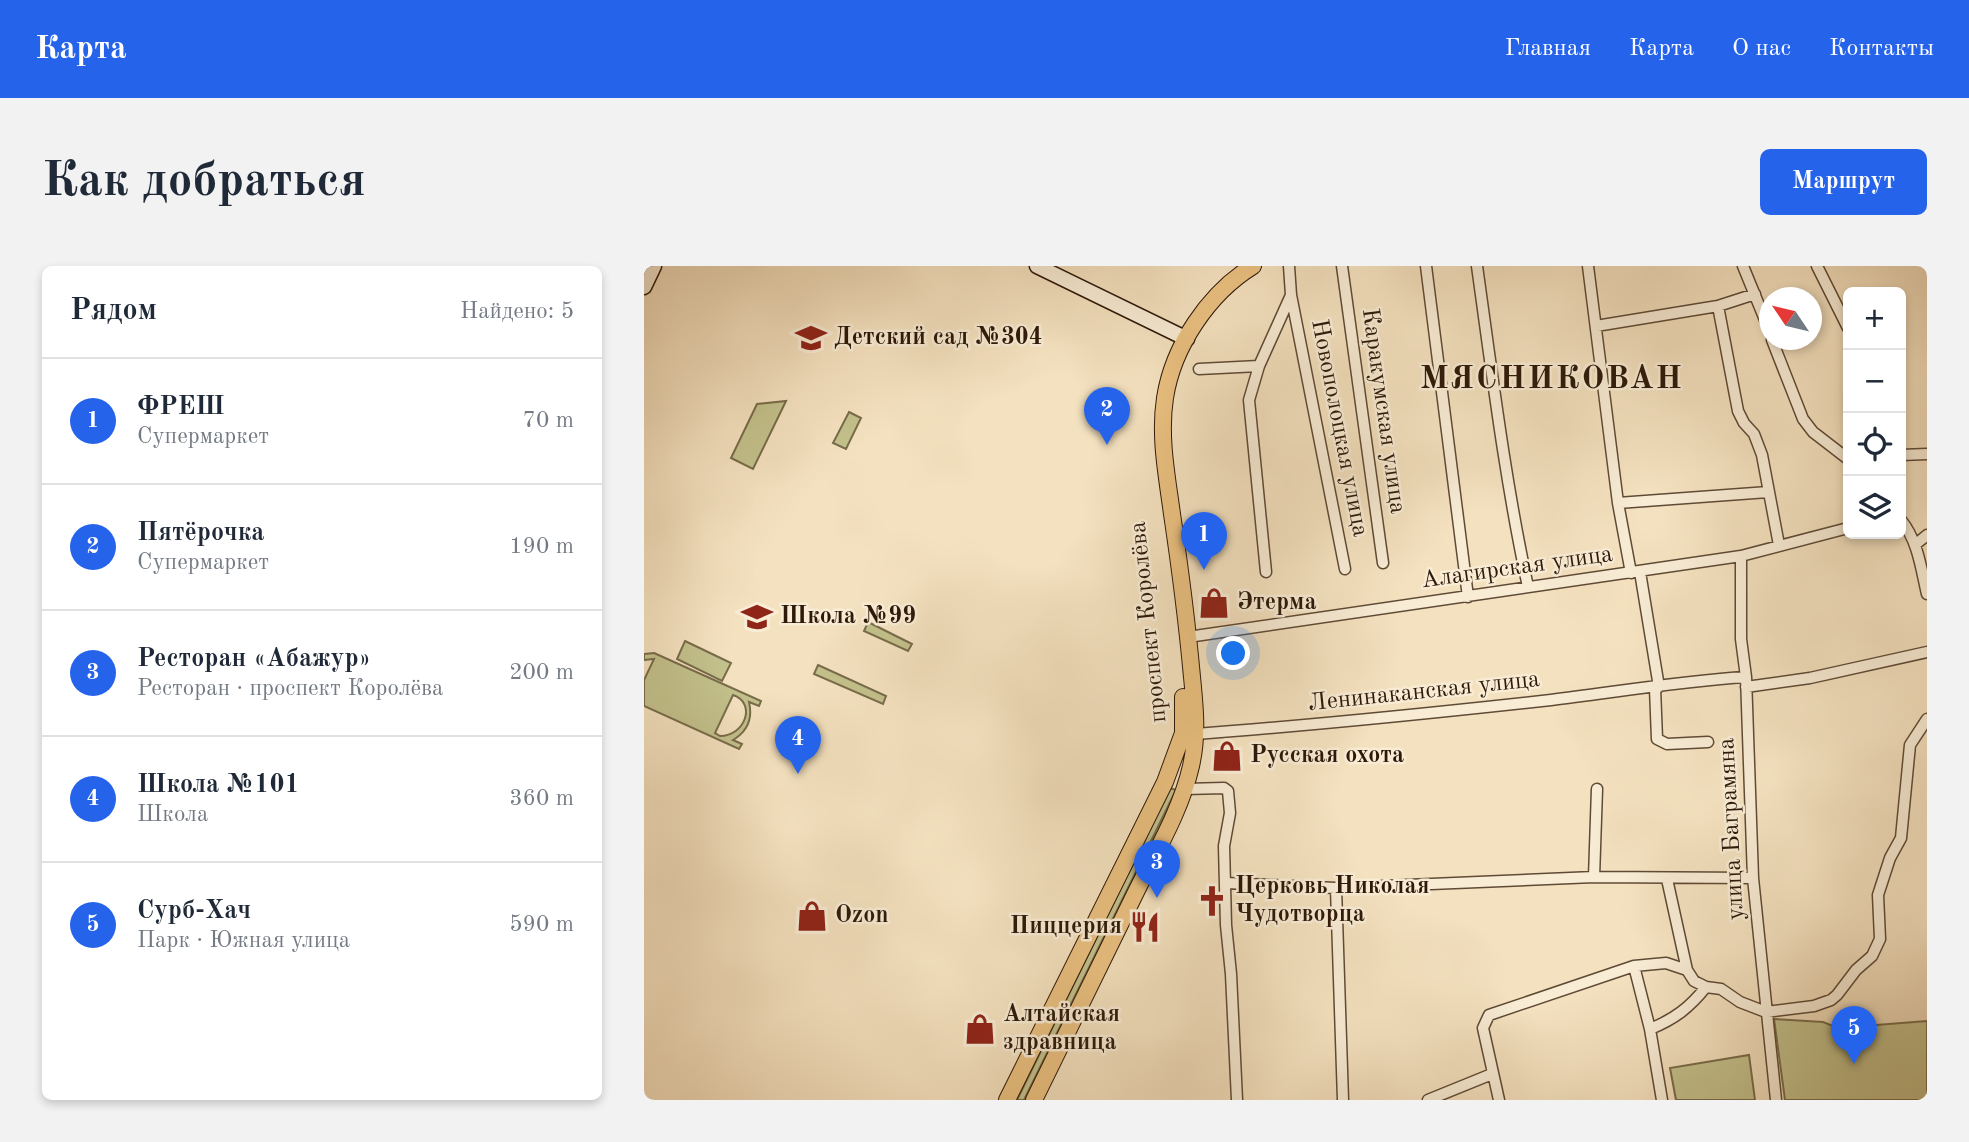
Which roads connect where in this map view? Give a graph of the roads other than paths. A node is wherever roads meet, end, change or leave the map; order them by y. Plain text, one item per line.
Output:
1 (654, 266) edge
2 (1037, 266) edge
3 (1233, 266) edge
4 (1253, 266) edge
5 (1289, 266) edge
6 (1342, 266) edge
7 (1426, 266) edge
8 (1478, 266) edge
9 (1588, 266) edge
10 (1743, 266) edge
11 (1817, 266) edge
12 (644, 287) edge
13 (1218, 287) junction
14 (1755, 294) junction
15 (1292, 295) junction
16 (1759, 305) edge
17 (1717, 306) junction
18 (1843, 318) edge
19 (1596, 326) junction
20 (1182, 337) junction
21 (1776, 350) edge
22 (1259, 366) junction
23 (1199, 369) dead end
24 (1843, 453) edge
25 (1927, 454) edge
26 (1906, 455) edge
27 (1768, 492) junction
28 (1618, 503) junction
29 (1906, 526) edge
30 (1843, 529) edge
31 (1927, 534) edge
32 (1916, 544) junction
33 (1780, 545) junction
34 (1741, 556) junction
35 (1383, 562) dead end
36 (1345, 569) dead end
37 (1266, 572) dead end
38 (1636, 572) junction
39 (1528, 587) junction
40 (1927, 594) edge
41 (1468, 597) junction
42 (1188, 637) junction
43 (1927, 652) edge
44 (1746, 682) junction
45 (1657, 688) junction
46 (1927, 719) edge
47 (1196, 734) junction
48 (1707, 742) dead end
49 (1165, 782) junction
50 (1185, 789) junction
51 (1597, 789) dead end
52 (1594, 877) junction
53 (1753, 878) junction
54 (1667, 879) junction
55 (1226, 883) junction
56 (1336, 888) junction
57 (1634, 966) junction
58 (1687, 970) junction
59 (1706, 987) junction
60 (1766, 1012) junction
61 (1650, 1028) junction
62 (1492, 1074) junction
63 (1008, 1099) edge
64 (1034, 1100) edge
65 (1237, 1100) edge
66 (1343, 1100) edge
67 (1428, 1100) edge
68 (1499, 1100) edge
69 (1662, 1100) edge
70 (1776, 1100) edge

1 - 12 main road
2 - 20 main road
3 - 13 main road
4 - 13 main road
5 - 15 street, Новополоцкая улица
6 - 35 street, Каракумская улица
7 - 41 street
8 - 39 street
9 - 19 street
10 - 14 street
11 - 18 street
13 - 20 main road, проспект Королёва
14 - 16 street
14 - 17 street
15 - 22 street, Новополоцкая улица
15 - 36 street, Новополоцкая улица
17 - 19 street
17 - 27 street
19 - 28 street
20 - 42 main road, проспект Королёва
20 - 49 main road, проспект Королёва
21 - 24 street
22 - 23 street
22 - 37 street, Новополоцкая улица
25 - 26 street
27 - 28 street
27 - 33 street
28 - 38 street
29 - 32 street
30 - 33 street, Алагирская улица
31 - 32 street
32 - 40 street
33 - 34 street, Алагирская улица
34 - 38 street, Алагирская улица
34 - 44 street, улица Баграмяна
38 - 39 street, Алагирская улица
38 - 45 street
39 - 41 street, Алагирская улица
41 - 42 street, Алагирская улица
42 - 47 main road, проспект Королёва
43 - 44 street, Ленинаканская улица
44 - 45 street, Ленинаканская улица
44 - 53 street, улица Баграмяна
45 - 47 street, Ленинаканская улица
45 - 48 street
46 - 60 street
47 - 50 main road, проспект Королёва
49 - 50 main road
49 - 63 main road, проспект Королёва
50 - 55 street
50 - 64 main road, проспект Королёва
51 - 52 street
52 - 54 street
52 - 56 street
53 - 54 street
53 - 60 street, улица Баграмяна
54 - 58 street
55 - 56 street
55 - 65 street
56 - 66 street
57 - 58 street
57 - 61 street
57 - 62 street
58 - 59 street
59 - 60 street
59 - 61 street
60 - 70 street, улица Баграмяна
61 - 69 street
62 - 67 street
62 - 68 street

